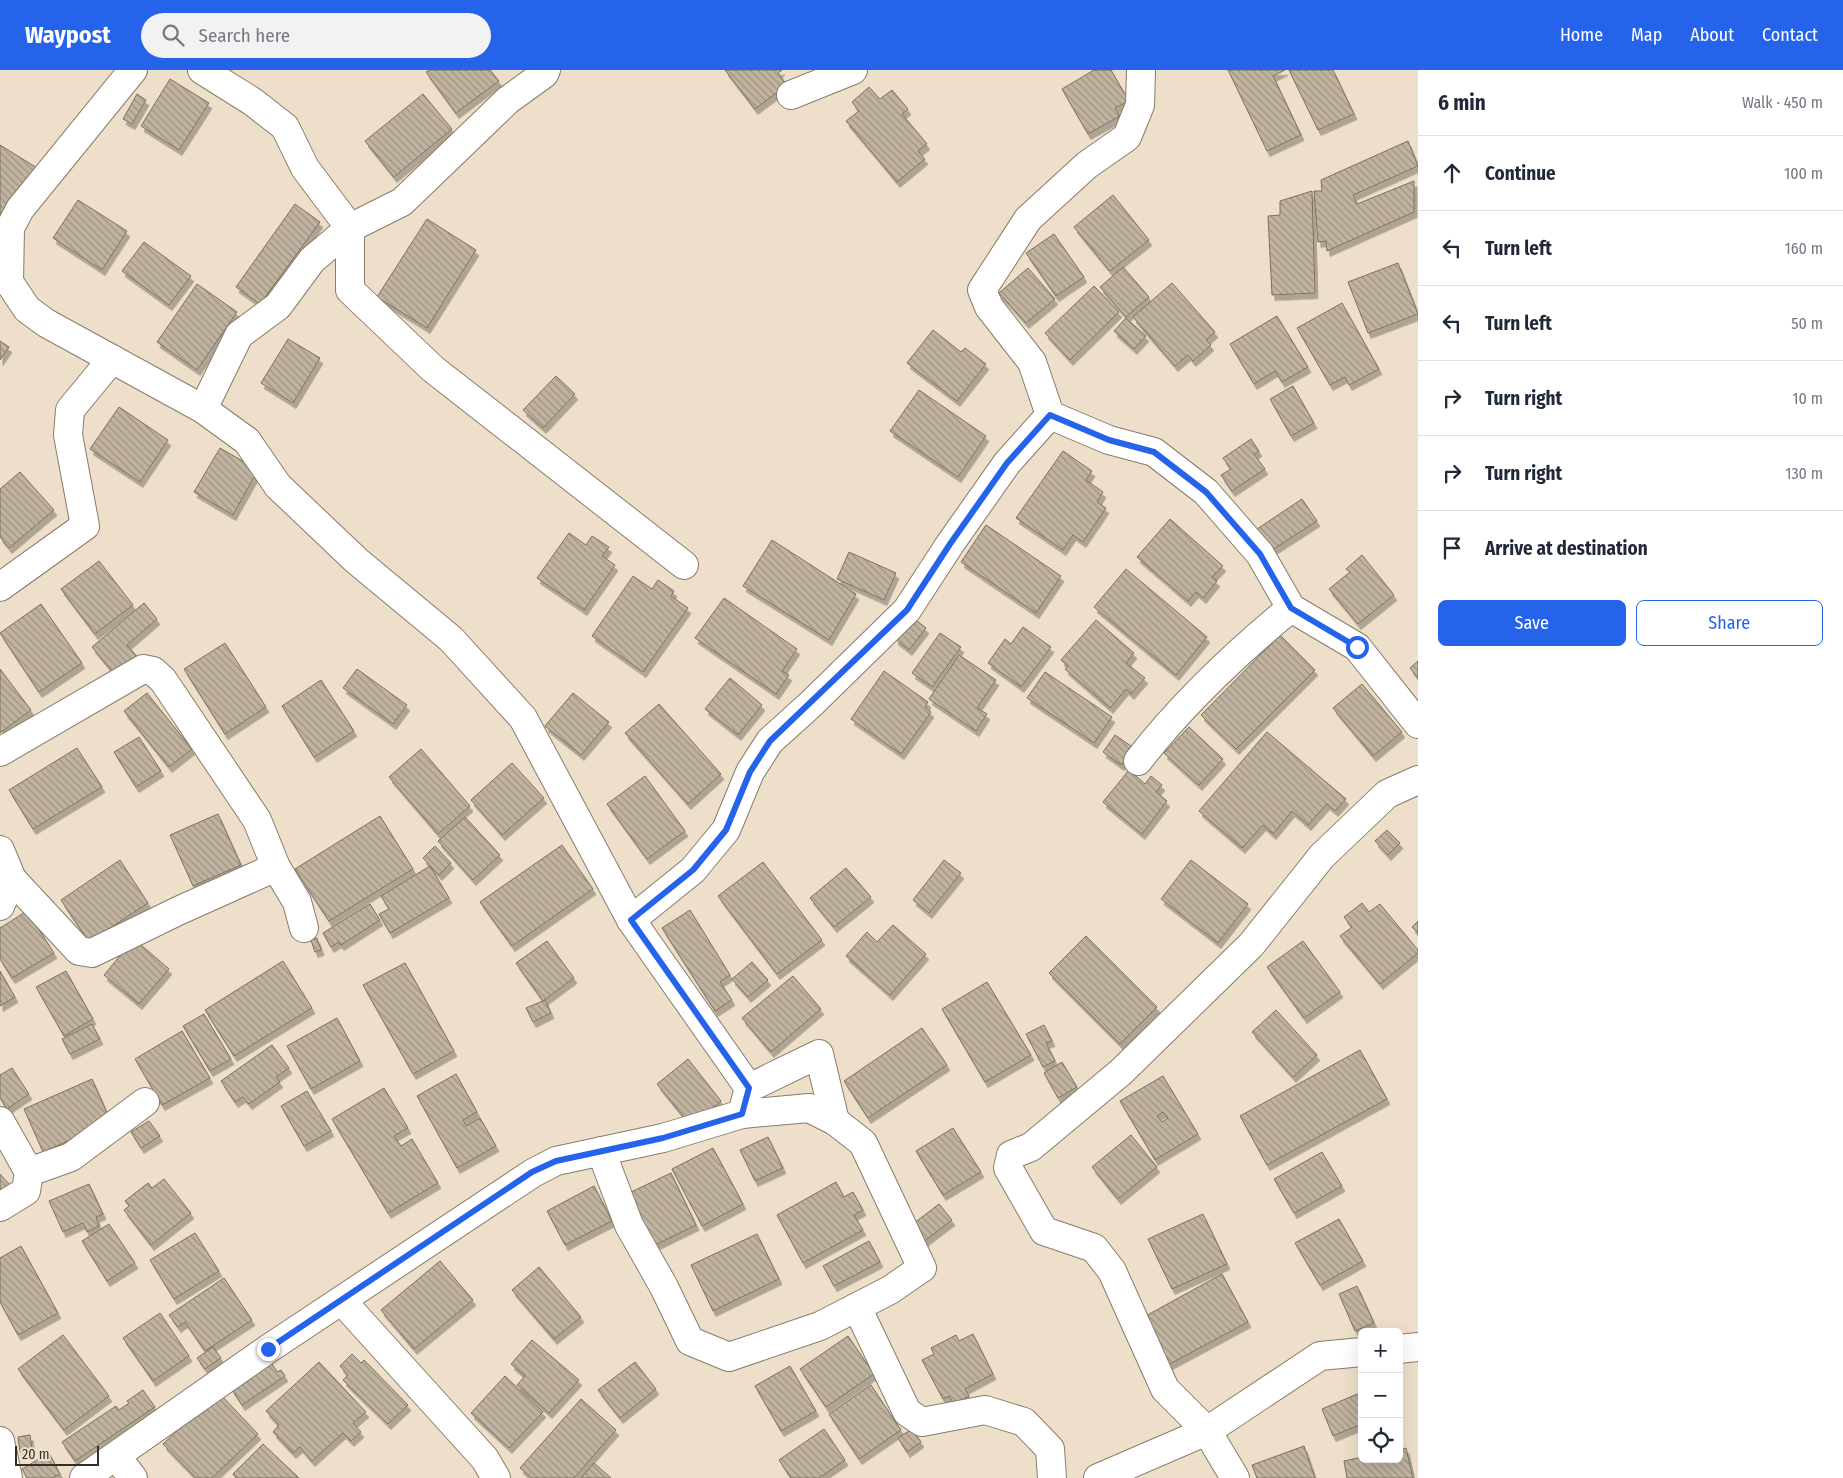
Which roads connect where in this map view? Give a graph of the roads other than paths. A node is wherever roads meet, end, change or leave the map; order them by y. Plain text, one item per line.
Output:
1 (133, 70) edge
2 (202, 70) edge
3 (546, 70) edge
4 (853, 70) edge
5 (1141, 70) edge
6 (791, 95) dead end
7 (350, 228) junction
8 (5, 278) edge
9 (112, 359) junction
10 (204, 409) junction
11 (1050, 415) junction
12 (684, 565) dead end
13 (0, 587) edge
14 (1291, 608) junction
15 (1418, 724) edge
16 (0, 752) edge
17 (1138, 761) dead end
18 (1418, 780) edge
19 (0, 850) edge
20 (276, 867) junction
21 (12, 879) junction
22 (0, 906) edge
23 (631, 920) junction
24 (304, 928) dead end
25 (749, 1088) junction
26 (145, 1102) dead end
27 (742, 1114) junction
28 (0, 1121) edge
29 (835, 1121) junction
30 (601, 1151) junction
31 (29, 1172) junction
32 (0, 1207) edge
33 (342, 1301) junction
34 (858, 1307) junction
35 (1418, 1347) edge
36 (1403, 1349) edge
37 (1358, 1352) edge
38 (1207, 1431) junction
39 (0, 1440) edge
40 (116, 1456) junction
41 (8, 1478) edge
42 (84, 1478) edge
43 (133, 1478) edge
44 (496, 1478) edge
45 (1052, 1478) edge
46 (1098, 1478) edge
47 (1235, 1478) edge

1 - 8 street
2 - 7 street
3 - 7 street
4 - 6 street
5 - 11 street
7 - 10 street
7 - 12 street
8 - 9 street
9 - 10 street
9 - 13 street
10 - 23 street
11 - 14 street
11 - 23 street
14 - 15 street
14 - 17 street
16 - 20 street
18 - 38 street
19 - 21 street
20 - 21 street
20 - 24 street
21 - 22 street
23 - 25 street
25 - 27 street
25 - 29 street
26 - 31 street
27 - 29 street
27 - 30 street
28 - 31 street
29 - 34 street
30 - 33 street
30 - 34 street
31 - 32 street
33 - 40 street
33 - 44 street
34 - 45 street
35 - 36 street
37 - 38 street
38 - 46 street
38 - 47 street
39 - 41 street
40 - 42 street
40 - 43 street

